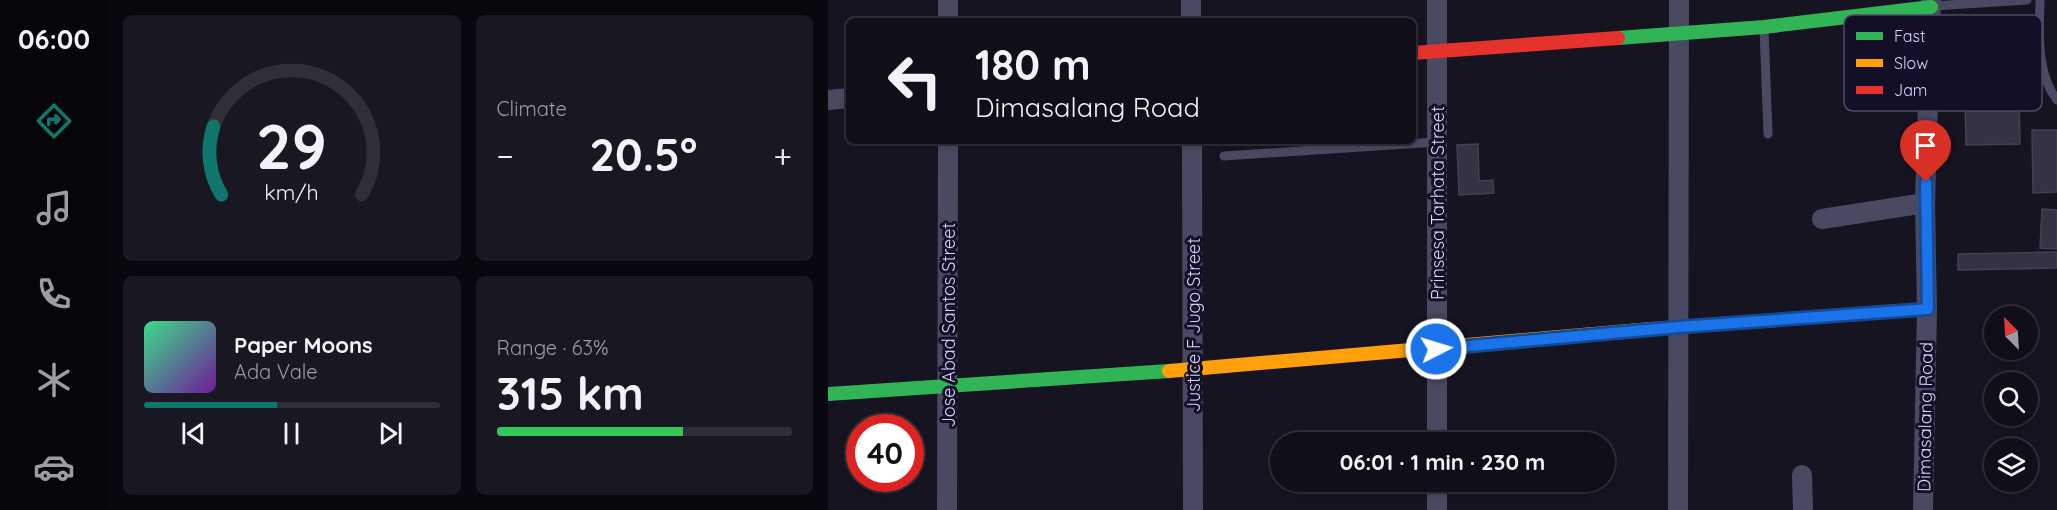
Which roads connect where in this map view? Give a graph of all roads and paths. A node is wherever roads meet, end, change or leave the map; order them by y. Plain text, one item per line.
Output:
1 (948, 0) edge
2 (1191, 0) edge
3 (1437, 0) edge
4 (1678, 0) edge
5 (2027, 0) edge
6 (2040, 0) edge
7 (1931, 3) edge
8 (1848, 15) edge
9 (2040, 15) edge
10 (1844, 16) edge
11 (948, 18) edge
12 (1191, 18) edge
13 (1764, 27) junction
14 (1678, 34) junction
15 (1438, 51) junction
16 (1416, 53) edge
17 (2042, 62) edge
18 (846, 98) edge
19 (828, 100) edge
20 (2057, 100) edge
21 (1928, 111) edge
22 (1768, 134) dead end
23 (1437, 142) junction
24 (1416, 143) edge
25 (948, 144) edge
26 (1192, 144) edge
27 (1407, 144) edge
28 (1224, 156) dead end
29 (1925, 203) junction
30 (1822, 219) dead end
31 (1928, 309) junction
32 (1679, 327) junction
33 (1436, 349) junction
34 (1193, 369) junction
35 (948, 386) junction
36 (828, 394) edge
37 (1437, 432) edge
38 (1802, 475) dead end
39 (1437, 492) edge
40 (947, 510) edge
41 (1193, 510) edge
42 (1437, 510) edge
43 (1678, 510) edge
44 (1803, 510) edge
45 (1923, 510) edge

1 - 11 street
2 - 12 street
3 - 15 street, Prinsesa Tarhata Street
4 - 14 street
5 - 7 lane
6 - 9 lane
7 - 8 street
10 - 13 street
13 - 14 street
13 - 22 lane
14 - 15 street
14 - 32 street
15 - 16 street
15 - 23 street, Prinsesa Tarhata Street
17 - 20 lane
18 - 19 street
21 - 29 street, Dimasalang Road
23 - 24 lane
23 - 33 street, Prinsesa Tarhata Street
25 - 35 street, Jose Abad Santos Street
26 - 34 street, Justice F Jugo Street
27 - 28 lane
29 - 30 street
29 - 31 street, Dimasalang Road
31 - 32 street
31 - 45 street, Dimasalang Road
32 - 33 street
32 - 43 street
33 - 34 street
33 - 37 street, Prinsesa Tarhata Street
34 - 35 street
34 - 41 street, Justice F Jugo Street
35 - 36 street
35 - 40 street, Jose Abad Santos Street
38 - 44 street
39 - 42 street

